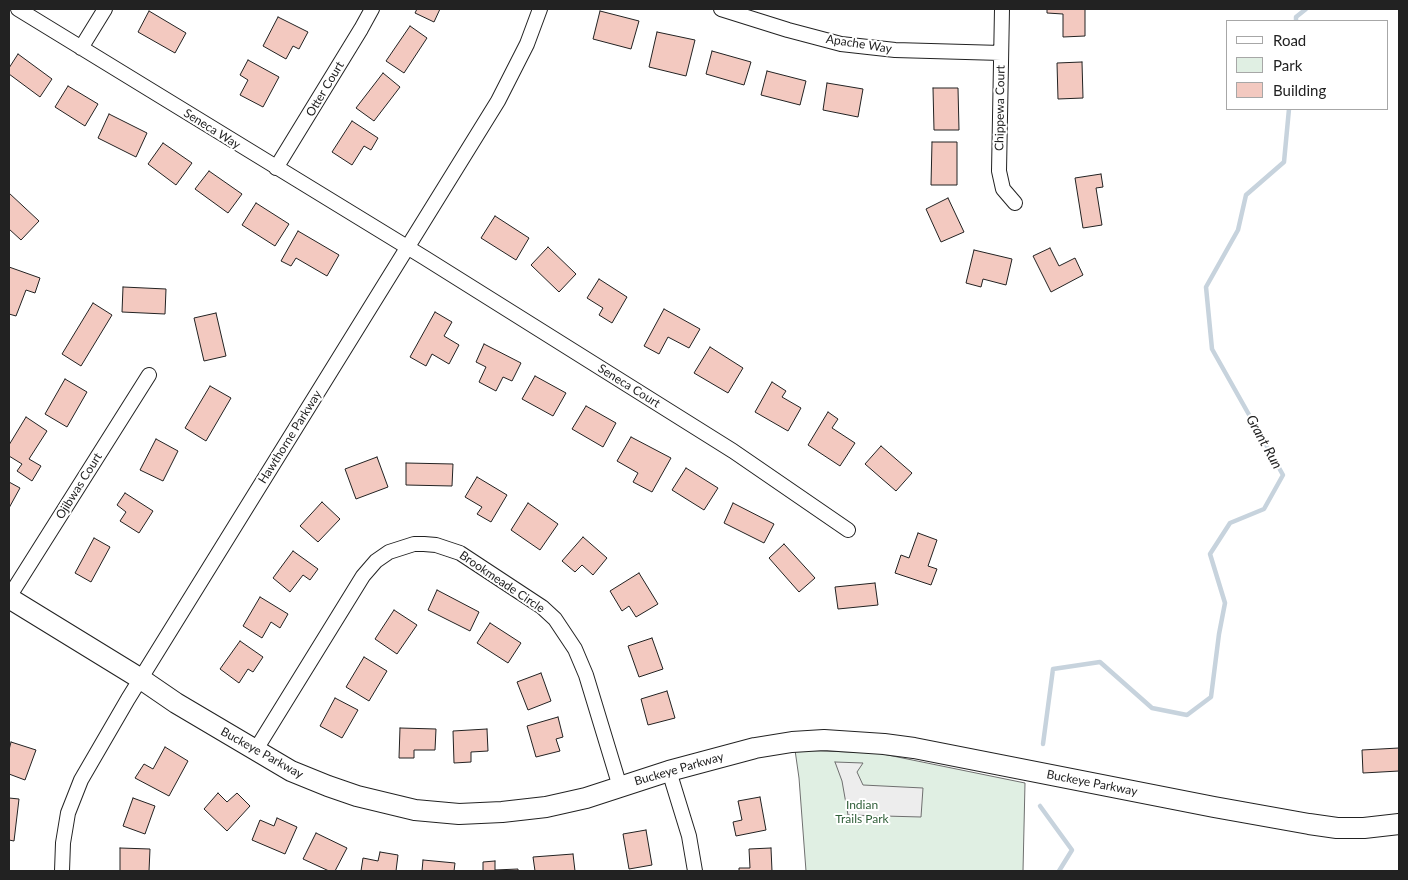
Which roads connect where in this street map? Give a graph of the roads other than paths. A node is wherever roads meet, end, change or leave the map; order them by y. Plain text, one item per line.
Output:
1 (18, 9) edge
2 (105, 9) edge
3 (372, 9) edge
4 (540, 9) edge
5 (721, 9) edge
6 (1002, 9) edge
7 (80, 48) junction
8 (1001, 53) junction
9 (276, 168) junction
10 (1014, 203) dead end
11 (406, 248) junction
12 (149, 375) dead end
13 (848, 530) dead end
14 (9, 598) edge
15 (141, 679) junction
16 (255, 751) junction
17 (669, 771) junction
18 (620, 787) junction
19 (1399, 824) edge
20 (62, 871) edge
21 (694, 871) edge

1 - 7 street, Seneca Way
2 - 7 street
3 - 9 street, Otter Court
4 - 11 street, Hawthorne Parkway
5 - 8 street, Apache Way
6 - 8 street, Chippewa Court
7 - 9 street, Seneca Way
8 - 10 street, Chippewa Court
9 - 11 street, Seneca Way
11 - 13 street, Seneca Court
11 - 15 street, Hawthorne Parkway
12 - 14 street, Ojibwas Court
14 - 15 street, Buckeye Parkway
15 - 16 street, Buckeye Parkway
15 - 20 street, Hawthorne Parkway
16 - 18 street, Buckeye Parkway
16 - 18 street, Brookmeade Circle
17 - 18 street, Buckeye Parkway
17 - 19 street, Buckeye Parkway
17 - 21 street

